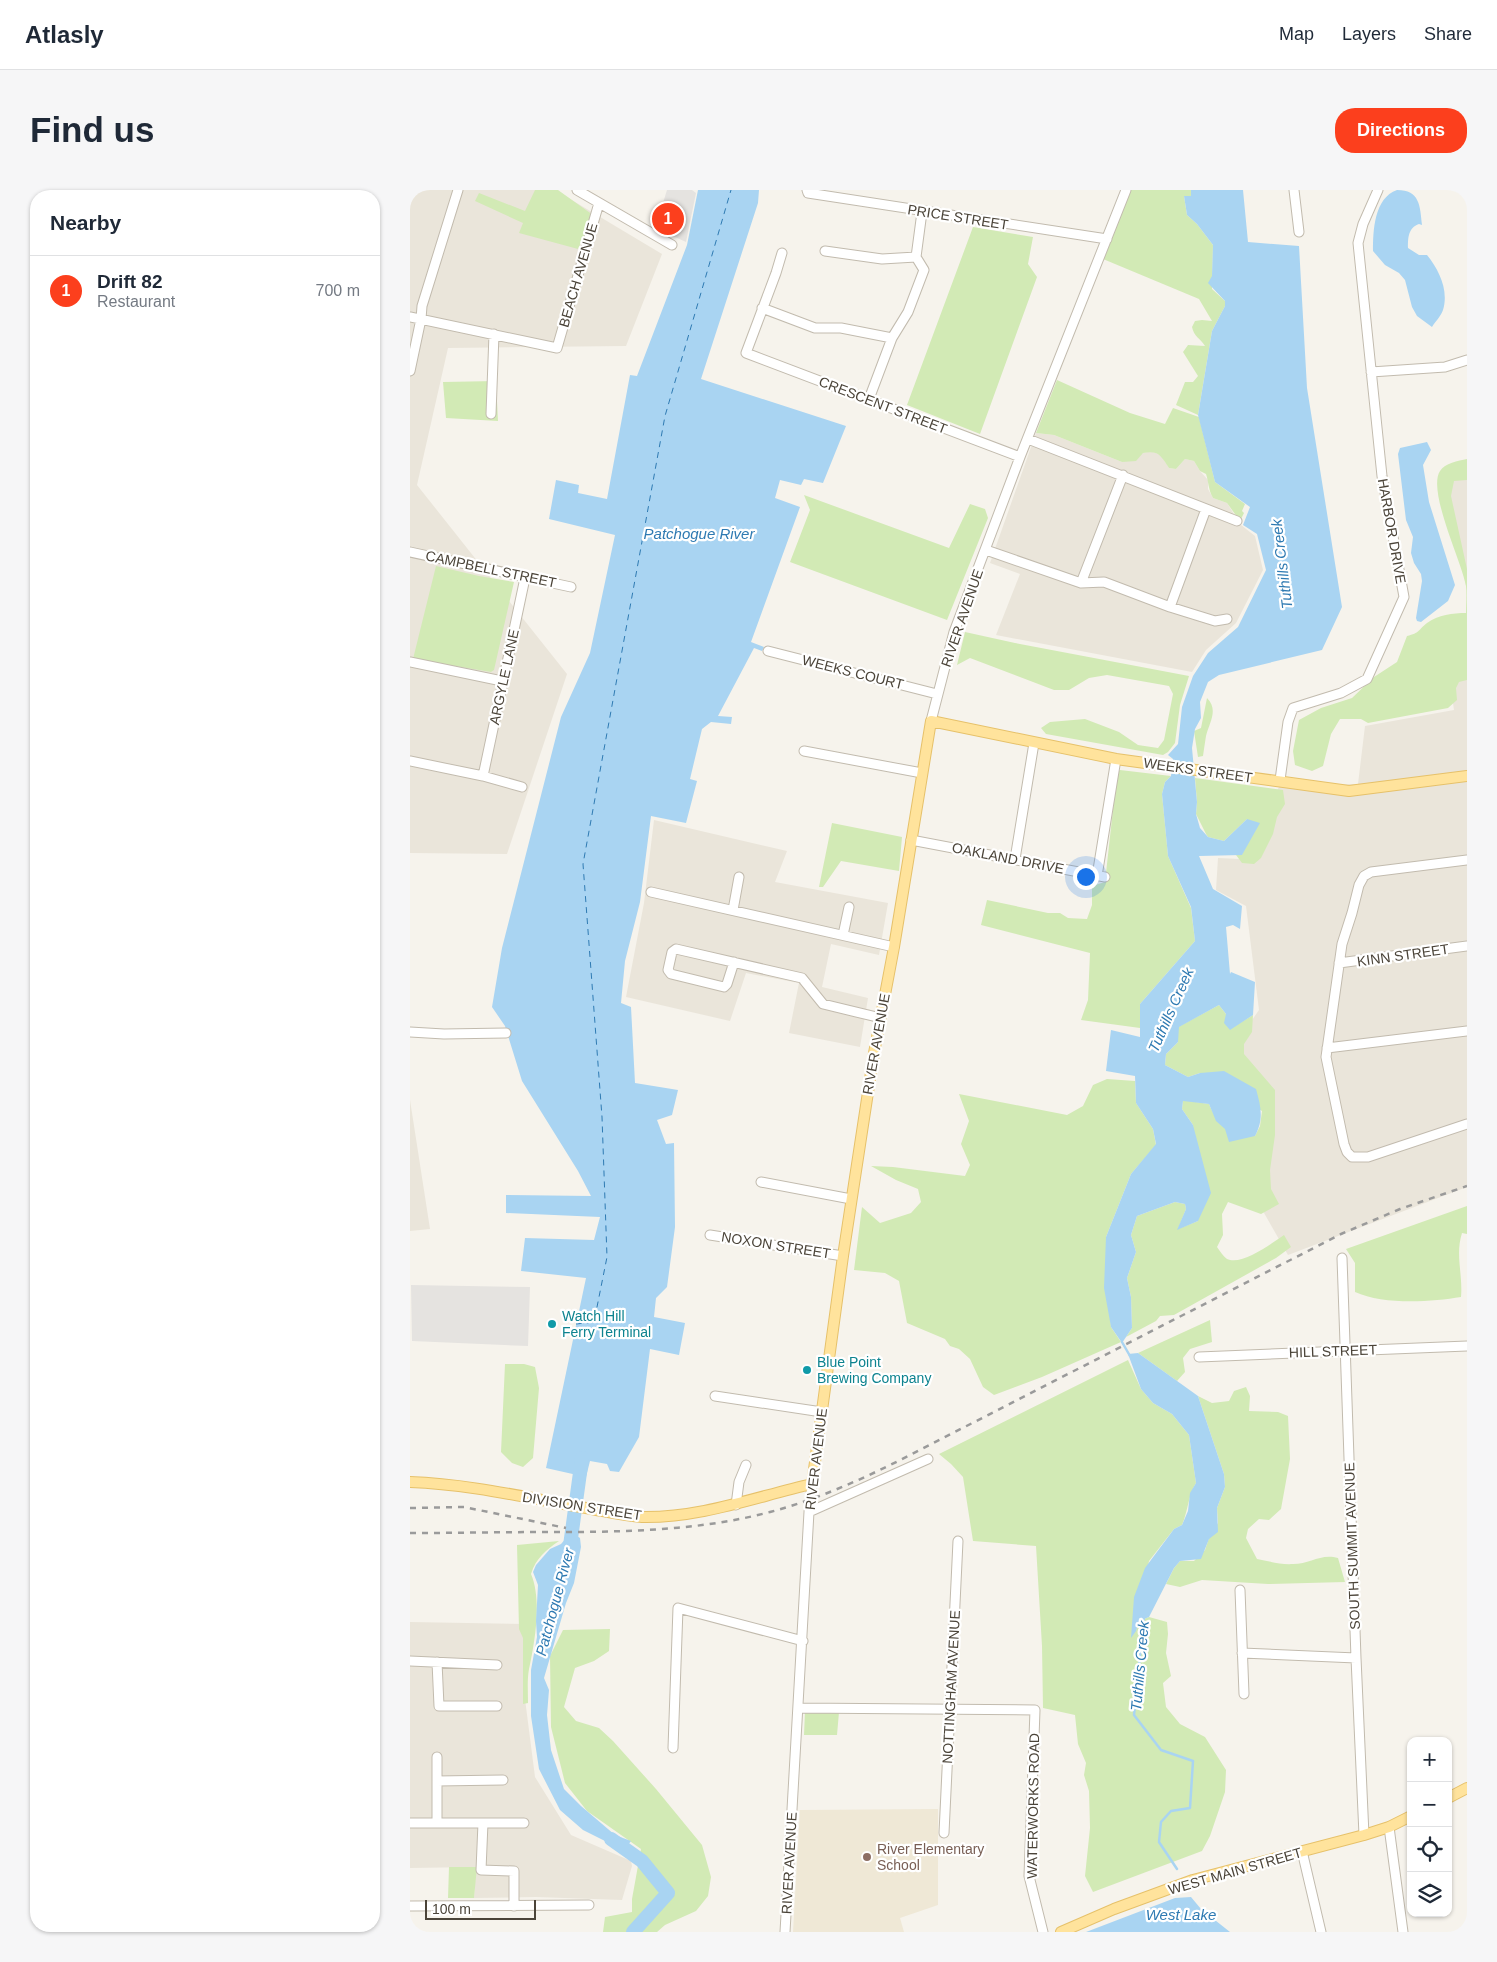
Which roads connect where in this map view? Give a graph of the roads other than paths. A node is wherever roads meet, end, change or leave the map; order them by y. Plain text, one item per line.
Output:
1 (458, 190) edge
2 (577, 190) edge
3 (1126, 190) edge
4 (1294, 190) edge
5 (1378, 190) edge
6 (808, 192) edge
7 (599, 203) junction
8 (922, 212) junction
9 (1299, 232) dead end
10 (1107, 239) junction
11 (672, 245) dead end
12 (824, 251) dead end
13 (782, 253) dead end
14 (916, 257) junction
15 (762, 308) junction
16 (410, 317) edge
17 (421, 319) junction
18 (494, 334) junction
19 (892, 338) junction
20 (1467, 360) edge
21 (410, 371) edge
22 (1371, 372) junction
23 (869, 399) junction
24 (491, 414) dead end
25 (1028, 439) junction
26 (1020, 457) junction
27 (1123, 475) junction
28 (1206, 509) junction
29 (1237, 521) dead end
30 (986, 550) junction
31 (410, 552) edge
32 (525, 578) junction
33 (1081, 583) junction
34 (571, 587) dead end
35 (1170, 607) junction
36 (1227, 619) dead end
37 (768, 651) dead end
38 (410, 662) edge
39 (502, 682) junction
40 (938, 694) junction
41 (931, 721) junction
42 (1034, 743) junction
43 (804, 751) dead end
44 (1116, 758) junction
45 (410, 761) edge
46 (922, 773) junction
47 (483, 776) junction
48 (1467, 776) edge
49 (1280, 780) junction
50 (522, 787) dead end
51 (911, 840) junction
52 (1015, 859) junction
53 (1467, 860) edge
54 (739, 877) dead end
55 (651, 892) dead end
56 (849, 907) dead end
57 (733, 910) junction
58 (843, 935) junction
59 (1467, 946) edge
60 (894, 947) junction
61 (734, 962) junction
62 (1339, 963) junction
63 (880, 1018) junction
64 (1467, 1031) edge
65 (410, 1032) edge
66 (506, 1033) dead end
67 (1327, 1048) junction
68 (1467, 1124) edge
69 (760, 1182) dead end
70 (851, 1199) junction
71 (710, 1235) dead end
72 (843, 1256) junction
73 (1342, 1258) dead end
74 (1467, 1346) edge
75 (1346, 1350) junction
76 (1199, 1357) dead end
77 (715, 1396) dead end
78 (822, 1412) junction
79 (928, 1459) dead end
80 (746, 1465) dead end
81 (410, 1482) edge
82 (812, 1484) junction
83 (736, 1505) junction
84 (809, 1512) junction
85 (958, 1541) dead end
86 (1240, 1590) dead end
87 (803, 1641) junction
88 (1242, 1653) junction
89 (1356, 1658) junction
90 (410, 1661) edge
91 (437, 1662) junction
92 (497, 1665) dead end
93 (1244, 1694) dead end
94 (497, 1706) dead end
95 (799, 1708) junction
96 (950, 1709) junction
97 (673, 1748) dead end
98 (437, 1757) dead end
99 (437, 1780) junction
100 (503, 1780) dead end
101 (1467, 1788) edge
102 (1452, 1796) edge
103 (1407, 1818) edge
104 (437, 1823) junction
105 (482, 1823) junction
106 (524, 1823) dead end
107 (410, 1824) edge
108 (1389, 1827) junction
109 (944, 1833) dead end
110 (1364, 1835) junction
111 (1302, 1851) junction
112 (589, 1905) dead end
113 (410, 1906) edge
114 (514, 1906) junction
115 (785, 1932) edge
116 (1043, 1932) edge
117 (1060, 1932) edge
118 (1321, 1932) edge
119 (1403, 1932) edge

1 - 17 street
2 - 7 street
3 - 10 street, RIVER AVENUE
4 - 9 street
5 - 22 street, HARBOR DRIVE
6 - 8 street, PRICE STREET
7 - 11 street
7 - 18 street, BEACH AVENUE
8 - 10 street, PRICE STREET
8 - 14 street
10 - 25 street, RIVER AVENUE
12 - 14 street
13 - 15 street
14 - 19 street
15 - 19 street
15 - 23 street, CRESCENT STREET
16 - 17 street
17 - 18 street
17 - 21 street
18 - 24 street
19 - 23 street
20 - 22 street
22 - 49 street, HARBOR DRIVE
23 - 26 street, CRESCENT STREET
25 - 26 street, RIVER AVENUE
25 - 27 street
26 - 30 street, RIVER AVENUE
27 - 28 street
27 - 33 street
28 - 29 street
28 - 35 street
30 - 33 street
30 - 40 street, RIVER AVENUE
31 - 32 street, CAMPBELL STREET
32 - 34 street, CAMPBELL STREET
32 - 39 street, ARGYLE LANE
33 - 35 street
35 - 36 street
37 - 40 street, WEEKS COURT
38 - 39 street
39 - 47 street, ARGYLE LANE
40 - 41 street, RIVER AVENUE
41 - 42 main road, WEEKS STREET
41 - 46 main road, RIVER AVENUE
42 - 44 main road, WEEKS STREET
42 - 52 street
43 - 46 street
44 - 49 main road, WEEKS STREET
44 - 52 street, OAKLAND DRIVE
45 - 47 street
46 - 51 main road, RIVER AVENUE
47 - 50 street
48 - 49 main road, WEEKS STREET
51 - 52 street, OAKLAND DRIVE
51 - 60 main road, RIVER AVENUE
53 - 62 street
54 - 57 street
55 - 57 street
56 - 58 street
57 - 58 street
58 - 60 street
59 - 62 street, KINN STREET
60 - 63 main road, RIVER AVENUE
61 - 61 street
61 - 63 street
62 - 67 street
63 - 70 main road, RIVER AVENUE
64 - 67 street
65 - 66 street
67 - 68 street
69 - 70 street
70 - 72 main road, RIVER AVENUE
71 - 72 street, NOXON STREET
72 - 78 main road, RIVER AVENUE
73 - 75 street, SOUTH SUMMIT AVENUE
74 - 75 street, HILL STREET
75 - 76 street, HILL STREET
75 - 89 street, SOUTH SUMMIT AVENUE
77 - 78 street
78 - 82 main road, RIVER AVENUE
79 - 84 street
80 - 83 street
81 - 83 main road, DIVISION STREET
82 - 83 main road, DIVISION STREET
82 - 84 street, RIVER AVENUE
84 - 87 street, RIVER AVENUE
85 - 96 street, NOTTINGHAM AVENUE
86 - 88 street
87 - 95 street, RIVER AVENUE
87 - 97 street
88 - 89 street
88 - 93 street
89 - 110 street, SOUTH SUMMIT AVENUE
90 - 91 street
91 - 92 street
91 - 94 street
95 - 96 street
95 - 115 street, RIVER AVENUE
96 - 109 street, NOTTINGHAM AVENUE
96 - 116 street, WATERWORKS ROAD
98 - 99 street
99 - 100 street
99 - 104 street
101 - 102 main road
103 - 108 main road, WEST MAIN STREET
104 - 105 street
104 - 107 street
105 - 106 street
105 - 114 street
108 - 110 main road, WEST MAIN STREET
108 - 119 street
110 - 111 main road, WEST MAIN STREET
111 - 117 main road, WEST MAIN STREET
111 - 118 street
112 - 114 street
113 - 114 street

